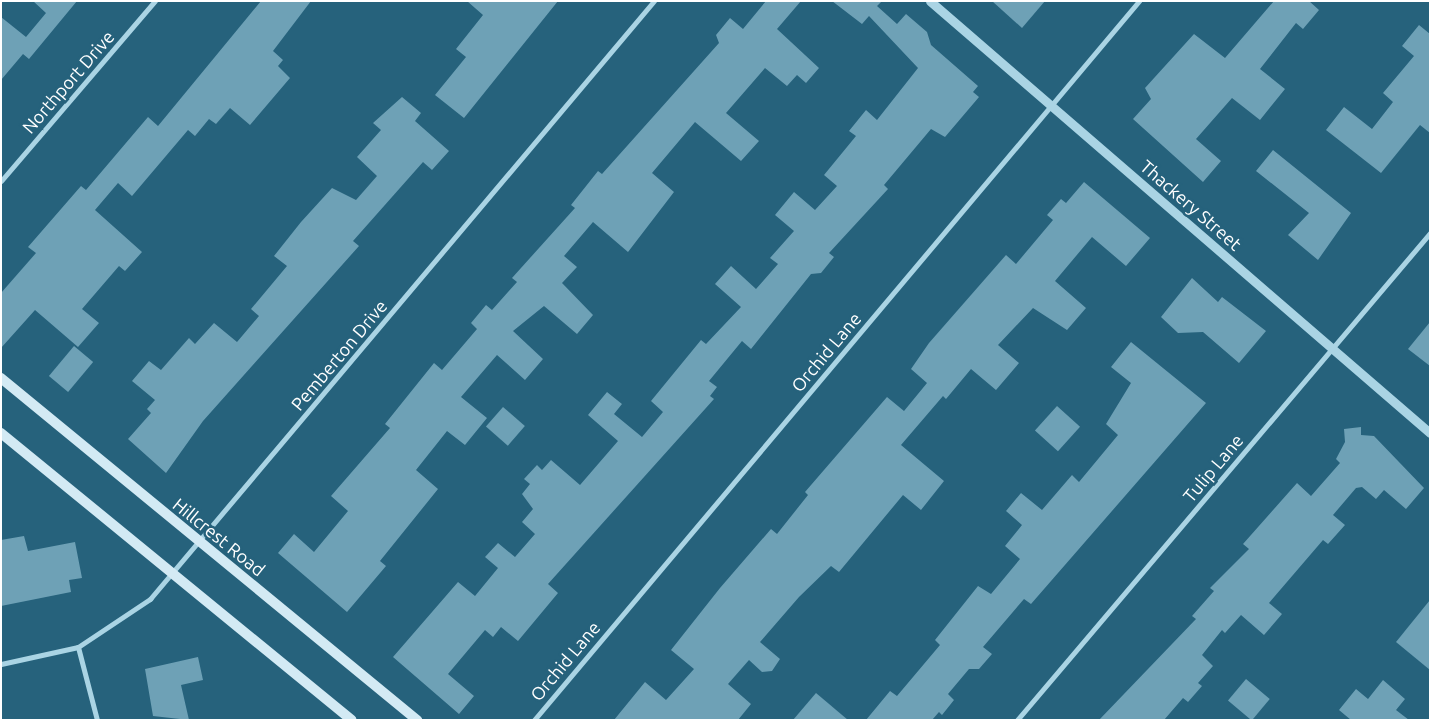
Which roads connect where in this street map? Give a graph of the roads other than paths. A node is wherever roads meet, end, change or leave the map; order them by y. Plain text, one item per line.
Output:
1 (155, 1) edge
2 (654, 1) edge
3 (930, 1) edge
4 (1139, 1) edge
5 (1051, 106) junction
6 (1, 180) edge
7 (1430, 233) edge
8 (1331, 350) junction
9 (1, 378) edge
10 (1, 433) edge
11 (1430, 433) edge
12 (199, 542) junction
13 (173, 574) junction
14 (78, 646) junction
15 (1, 664) edge
16 (97, 720) edge
17 (352, 720) edge
18 (417, 720) edge
19 (534, 720) edge
20 (1018, 720) edge

1 - 6 street, Northport Drive
2 - 12 street, Pemberton Drive
3 - 5 street, Thackery Street
4 - 5 street, Orchid Lane
5 - 8 street, Thackery Street
5 - 19 street, Orchid Lane
7 - 8 street, Tulip Lane
8 - 11 street, Thackery Street
8 - 20 street, Tulip Lane
9 - 12 main road, Hillcrest Road
10 - 13 main road
12 - 13 street, Pemberton Drive
12 - 18 main road, Hillcrest Road
13 - 14 street, Pemberton Drive
13 - 17 main road
14 - 15 street, Pemberton Drive
14 - 16 street

